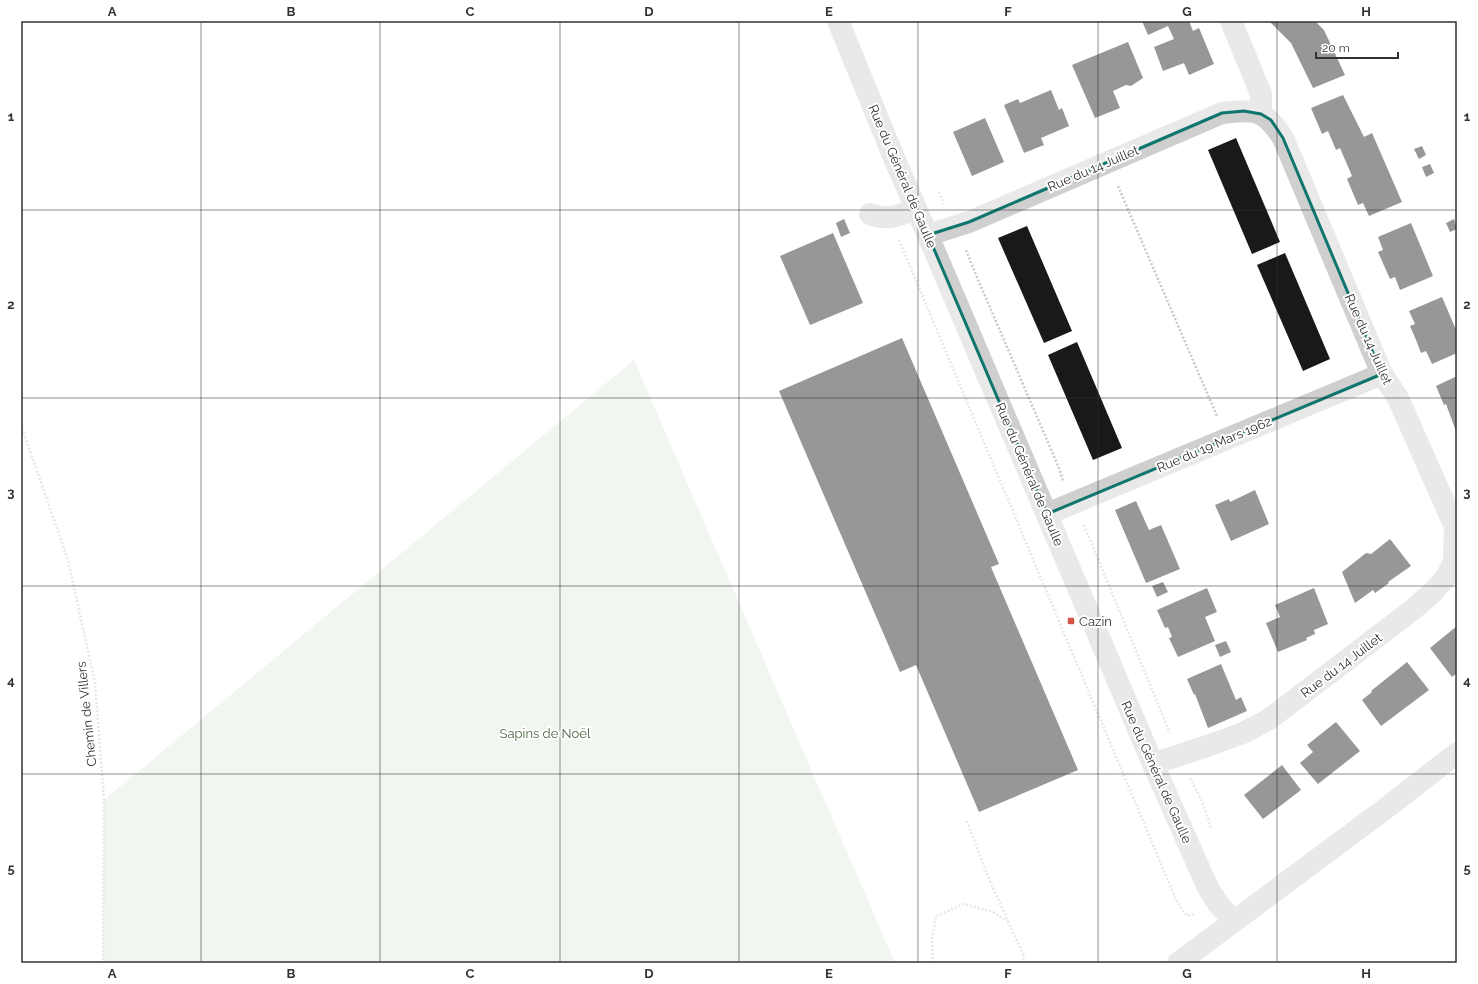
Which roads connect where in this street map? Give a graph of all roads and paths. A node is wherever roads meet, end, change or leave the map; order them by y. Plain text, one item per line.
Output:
1 (838, 21) edge
2 (1231, 21) edge
3 (1261, 114) junction
4 (1108, 161) junction
5 (938, 191) dead end
6 (916, 208) junction
7 (870, 214) dead end
8 (892, 217) junction
9 (954, 226) junction
10 (928, 235) junction
11 (1382, 374) junction
12 (21, 425) edge
13 (1227, 438) junction
14 (1065, 487) dead end
15 (1047, 514) junction
16 (1082, 522) dead end
17 (1457, 753) edge
18 (1181, 756) junction
19 (1153, 764) junction
20 (967, 821) dead end
21 (1214, 835) dead end
22 (1187, 916) dead end
23 (1234, 921) junction
24 (1009, 922) junction
25 (103, 963) edge
26 (933, 963) edge
27 (1024, 963) edge
28 (1178, 963) edge

1 - 6 street, Rue du Général de Gaulle
2 - 3 street
3 - 4 street, Rue du 14 Juillet
3 - 11 street, Rue du 14 Juillet
4 - 9 street, Rue du 14 Juillet
4 - 13 path
5 - 9 path
6 - 8 street
6 - 10 street, Rue du Général de Gaulle
7 - 8 street
8 - 22 path
9 - 10 street, Rue du 14 Juillet
9 - 14 path
10 - 15 street, Rue du Général de Gaulle
11 - 13 street, Rue du 19 Mars 1962
11 - 18 street, Rue du 14 Juillet
12 - 25 path, Chemin de Villers
13 - 15 street, Rue du 19 Mars 1962
15 - 19 street, Rue du Général de Gaulle
16 - 18 path
17 - 23 street
18 - 19 street, Rue du 14 Juillet
18 - 21 path
19 - 23 street, Rue du Général de Gaulle
20 - 24 path
23 - 28 street
24 - 26 path
24 - 27 path

